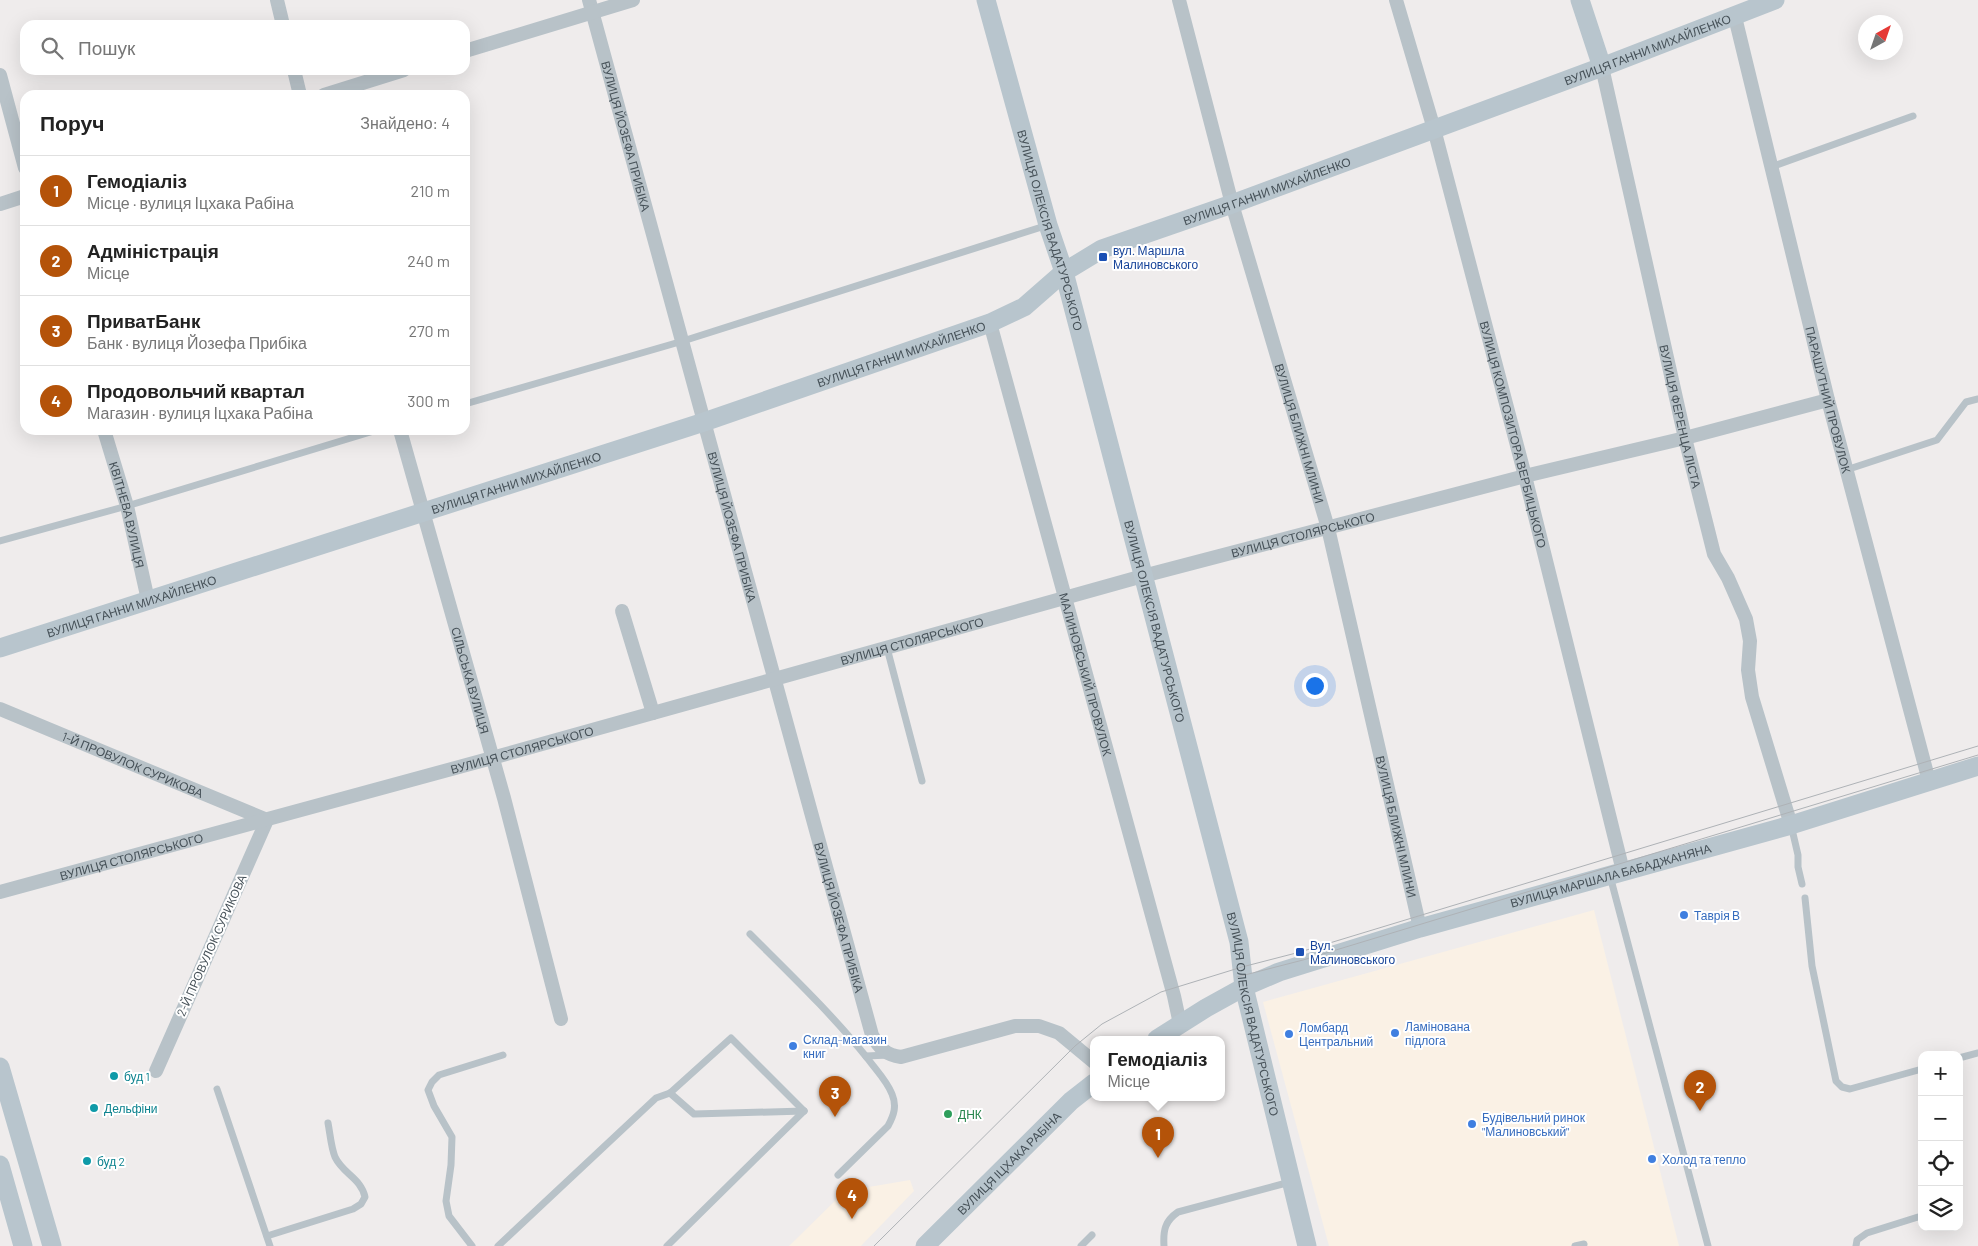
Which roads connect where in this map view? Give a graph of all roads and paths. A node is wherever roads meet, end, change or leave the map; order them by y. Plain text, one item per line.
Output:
1 (277, 0) edge
2 (633, 0) edge
3 (986, 0) edge
4 (1179, 0) edge
5 (1396, 0) edge
6 (1580, 0) edge
7 (1775, 0) edge
8 (590, 6) edge
9 (1732, 8) edge
10 (282, 20) edge
11 (470, 49) edge
12 (1602, 67) junction
13 (0, 75) edge
14 (295, 75) edge
15 (388, 75) edge
16 (299, 90) edge
17 (340, 90) edge
18 (1913, 116) dead end
19 (1434, 129) junction
20 (20, 149) edge
21 (1771, 167) junction
22 (20, 198) edge
23 (0, 204) edge
24 (1232, 204) junction
25 (1048, 225) junction
26 (1064, 272) junction
27 (990, 323) junction
28 (684, 341) junction
29 (1978, 399) edge
30 (1828, 400) junction
31 (470, 403) edge
32 (704, 422) junction
33 (106, 435) edge
34 (361, 435) edge
35 (401, 435) edge
36 (1685, 438) junction
37 (1846, 470) junction
38 (1526, 476) junction
39 (127, 506) junction
40 (422, 512) junction
41 (1328, 528) junction
42 (0, 541) edge
43 (1143, 576) junction
44 (1066, 599) junction
45 (148, 600) junction
46 (622, 611) dead end
47 (0, 648) edge
48 (887, 648) junction
49 (773, 679) junction
50 (0, 709) edge
51 (653, 713) junction
52 (492, 758) junction
53 (1978, 766) edge
54 (922, 781) dead end
55 (1929, 781) junction
56 (267, 820) junction
57 (1791, 825) junction
58 (1616, 873) junction
59 (1802, 884) dead end
60 (0, 892) edge
61 (1805, 898) dead end
62 (1420, 928) junction
63 (750, 934) dead end
64 (1244, 987) junction
65 (562, 1019) dead end
66 (1180, 1024) junction
67 (1162, 1036) edge
68 (887, 1053) junction
69 (1978, 1053) edge
70 (503, 1055) dead end
71 (866, 1056) junction
72 (1963, 1057) edge
73 (1090, 1059) edge
74 (0, 1067) edge
75 (1918, 1070) edge
76 (156, 1071) dead end
77 (1090, 1086) edge
78 (217, 1089) dead end
79 (670, 1093) junction
80 (804, 1112) junction
81 (328, 1122) dead end
82 (0, 1165) edge
83 (838, 1175) dead end
84 (1291, 1182) junction
85 (1918, 1217) dead end
86 (1092, 1235) dead end
87 (267, 1236) junction
88 (1584, 1244) dead end
89 (23, 1246) edge
90 (52, 1246) edge
91 (270, 1246) edge
92 (472, 1246) edge
93 (498, 1246) edge
94 (667, 1246) edge
95 (925, 1246) edge
96 (1081, 1246) edge
97 (1164, 1246) edge
98 (1307, 1246) edge
99 (1575, 1246) edge
100 (1708, 1246) edge
101 (1856, 1246) edge

1 - 10 street
2 - 8 street
3 - 25 street, ВУЛИЦЯ ОЛЕКСІЯ ВАДАТУРСЬКОГО
4 - 24 street, ВУЛИЦЯ БЛИЖНІ МЛИНИ
5 - 19 street, ВУЛИЦЯ КОМПОЗИТОРА ВЕРБИЦЬКОГО
6 - 12 street, ВУЛИЦЯ ФЕРЕНЦА ЛІСТА
7 - 9 street, ВУЛИЦЯ ГАННИ МИХАЙЛЕНКО
8 - 11 street
8 - 28 street, ВУЛИЦЯ ЙОЗЕФА ПРИБІКА
9 - 12 street, ВУЛИЦЯ ГАННИ МИХАЙЛЕНКО
9 - 21 street, ПАРАШУТНИЙ ПРОВУЛОК
12 - 19 street, ВУЛИЦЯ ГАННИ МИХАЙЛЕНКО
12 - 36 street, ВУЛИЦЯ ФЕРЕНЦА ЛІСТА
13 - 20 street
14 - 16 street
15 - 17 street
18 - 21 lane
19 - 24 street, ВУЛИЦЯ ГАННИ МИХАЙЛЕНКО
19 - 38 street, ВУЛИЦЯ КОМПОЗИТОРА ВЕРБИЦЬКОГО
21 - 30 street, ПАРАШУТНИЙ ПРОВУЛОК
22 - 23 street
24 - 26 street, ВУЛИЦЯ ГАННИ МИХАЙЛЕНКО
24 - 41 street, ВУЛИЦЯ БЛИЖНІ МЛИНИ
25 - 26 street, ВУЛИЦЯ ОЛЕКСІЯ ВАДАТУРСЬКОГО
25 - 28 lane
26 - 27 street, ВУЛИЦЯ ГАННИ МИХАЙЛЕНКО
26 - 43 street, ВУЛИЦЯ ОЛЕКСІЯ ВАДАТУРСЬКОГО
27 - 32 street, ВУЛИЦЯ ГАННИ МИХАЙЛЕНКО
27 - 44 street, МАЛИНОВСЬКИЙ ПРОВУЛОК
28 - 31 lane
28 - 32 street, ВУЛИЦЯ ЙОЗЕФА ПРИБІКА
29 - 37 lane
30 - 36 street, ВУЛИЦЯ СТОЛЯРСЬКОГО
30 - 37 street, ПАРАШУТНИЙ ПРОВУЛОК
32 - 40 street, ВУЛИЦЯ ГАННИ МИХАЙЛЕНКО
32 - 49 street, ВУЛИЦЯ ЙОЗЕФА ПРИБІКА
33 - 39 street, КВІТНЕВА ВУЛИЦЯ
34 - 39 lane
35 - 40 street, СІЛЬСЬКА ВУЛИЦЯ
36 - 38 street, ВУЛИЦЯ СТОЛЯРСЬКОГО
36 - 57 street, ВУЛИЦЯ ФЕРЕНЦА ЛІСТА
37 - 55 street, ПАРАШУТНИЙ ПРОВУЛОК
38 - 41 street, ВУЛИЦЯ СТОЛЯРСЬКОГО
38 - 58 street, ВУЛИЦЯ КОМПОЗИТОРА ВЕРБИЦЬКОГО
39 - 42 lane
39 - 45 street, КВІТНЕВА ВУЛИЦЯ
40 - 45 street, ВУЛИЦЯ ГАННИ МИХАЙЛЕНКО
40 - 52 street, СІЛЬСЬКА ВУЛИЦЯ
41 - 43 street, ВУЛИЦЯ СТОЛЯРСЬКОГО
41 - 62 street, ВУЛИЦЯ БЛИЖНІ МЛИНИ
43 - 44 street, ВУЛИЦЯ СТОЛЯРСЬКОГО
43 - 64 street, ВУЛИЦЯ ОЛЕКСІЯ ВАДАТУРСЬКОГО
44 - 48 street, ВУЛИЦЯ СТОЛЯРСЬКОГО
44 - 66 street, МАЛИНОВСЬКИЙ ПРОВУЛОК
45 - 47 street, ВУЛИЦЯ ГАННИ МИХАЙЛЕНКО
46 - 51 street
48 - 49 street, ВУЛИЦЯ СТОЛЯРСЬКОГО
48 - 54 lane
49 - 51 street, ВУЛИЦЯ СТОЛЯРСЬКОГО
49 - 68 street, ВУЛИЦЯ ЙОЗЕФА ПРИБІКА
50 - 56 street, 1-Й ПРОВУЛОК СУРИКОВА
51 - 52 street, ВУЛИЦЯ СТОЛЯРСЬКОГО
52 - 56 street, ВУЛИЦЯ СТОЛЯРСЬКОГО
52 - 65 street, СІЛЬСЬКА ВУЛИЦЯ
53 - 55 street, ВУЛИЦЯ МАРШАЛА БАБАДЖАНЯНА
55 - 57 street, ВУЛИЦЯ МАРШАЛА БАБАДЖАНЯНА
56 - 60 street, ВУЛИЦЯ СТОЛЯРСЬКОГО
56 - 76 street, 2-Й ПРОВУЛОК СУРИКОВА
57 - 58 street, ВУЛИЦЯ МАРШАЛА БАБАДЖАНЯНА
57 - 59 lane
58 - 62 street, ВУЛИЦЯ МАРШАЛА БАБАДЖАНЯНА
58 - 100 lane
61 - 75 lane
62 - 64 street, ВУЛИЦЯ МАРШАЛА БАБАДЖАНЯНА
63 - 71 lane
64 - 66 street
64 - 84 street, ВУЛИЦЯ ОЛЕКСІЯ ВАДАТУРСЬКОГО
66 - 67 street
68 - 71 lane
68 - 73 street
69 - 72 lane
70 - 92 lane
71 - 83 lane
74 - 90 street
77 - 95 street, ВУЛИЦЯ ІЦХАКА РАБІНА
78 - 87 lane
79 - 80 lane
79 - 80 lane
79 - 93 lane
80 - 94 lane
81 - 87 lane
82 - 89 street
84 - 97 lane
84 - 98 street, ВУЛИЦЯ ОЛЕКСІЯ ВАДАТУРСЬКОГО
85 - 101 lane
86 - 96 lane
87 - 91 lane
88 - 99 lane

